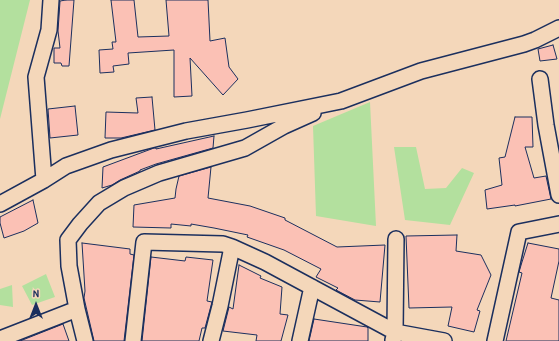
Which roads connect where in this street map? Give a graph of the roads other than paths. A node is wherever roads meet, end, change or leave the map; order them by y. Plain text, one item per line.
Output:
1 (51, 0) edge
2 (559, 28) edge
3 (540, 79) dead end
4 (341, 100) junction
5 (553, 124) edge
6 (44, 180) junction
7 (559, 195) edge
8 (0, 204) edge
9 (559, 224) edge
10 (396, 239) dead end
11 (232, 247) junction
12 (312, 287) junction
13 (77, 309) junction
14 (22, 336) edge
15 (394, 337) edge
16 (0, 339) edge
17 (85, 341) edge
18 (133, 341) edge
19 (211, 341) edge
20 (300, 341) edge
21 (444, 341) edge
22 (495, 341) edge

1 - 6 street
2 - 4 street
3 - 5 street
4 - 6 street
4 - 13 street
5 - 7 street
6 - 8 street
9 - 22 street
10 - 15 street
11 - 12 street
11 - 18 street
11 - 19 street
12 - 15 street
12 - 20 street
13 - 14 street
13 - 17 street
14 - 16 street
15 - 21 street

